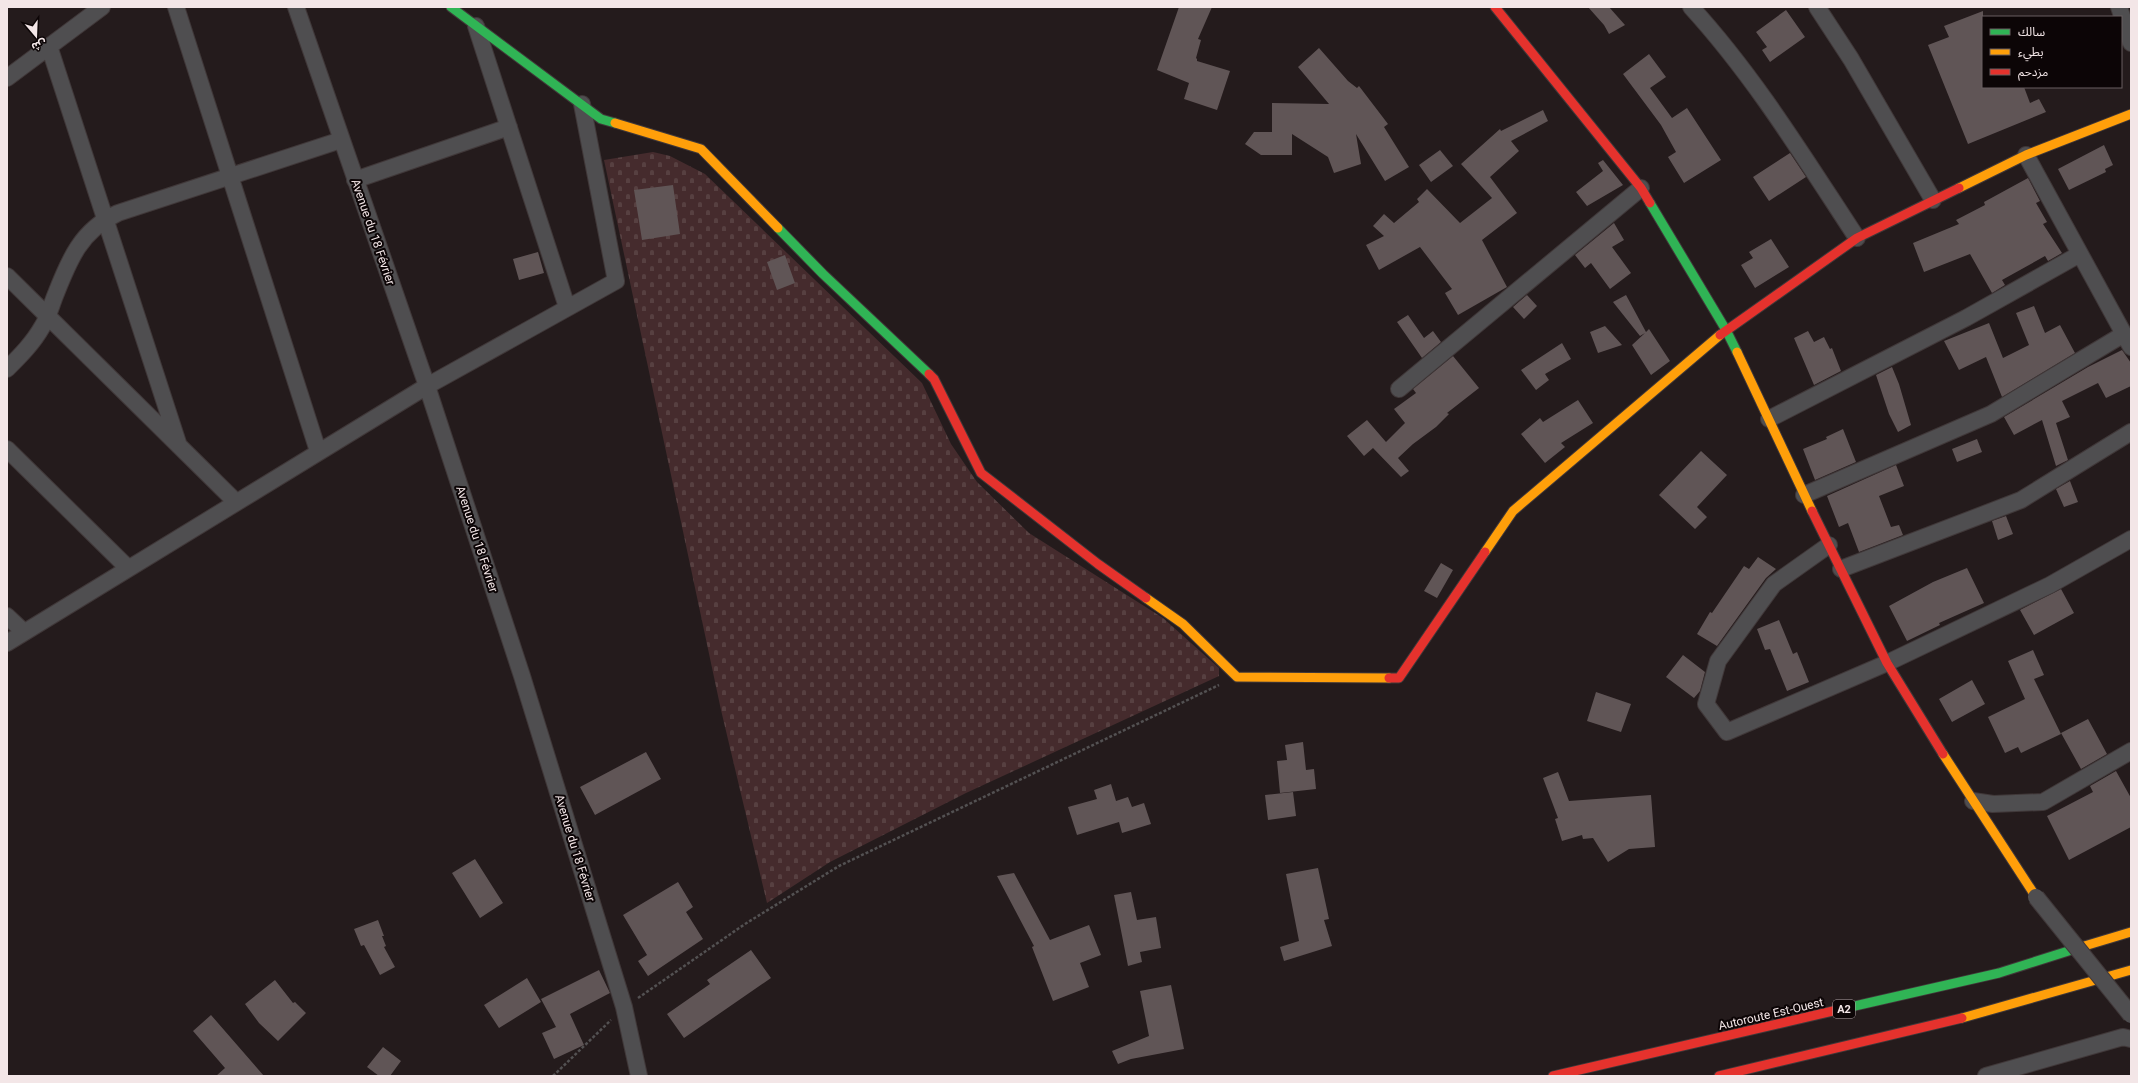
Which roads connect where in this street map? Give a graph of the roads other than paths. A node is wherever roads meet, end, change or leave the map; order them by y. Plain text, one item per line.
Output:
1 (102, 7) edge
2 (176, 7) edge
3 (296, 7) edge
4 (451, 7) edge
5 (1495, 7) edge
6 (1691, 7) edge
7 (1817, 7) edge
8 (2119, 7) edge
9 (476, 26) junction
10 (2131, 43) edge
11 (49, 46) junction
12 (7, 78) edge
13 (582, 104) junction
14 (2131, 114) edge
15 (509, 127) junction
16 (341, 140) junction
17 (2026, 155) junction
18 (231, 176) junction
19 (355, 180) junction
20 (1642, 188) junction
21 (1933, 200) junction
22 (106, 219) junction
23 (1857, 238) junction
24 (2080, 254) junction
25 (7, 276) edge
26 (567, 307) junction
27 (48, 316) junction
28 (1726, 330) junction
29 (2128, 340) edge
30 (7, 369) edge
31 (427, 386) junction
32 (1399, 389) dead end
33 (1769, 419) junction
34 (2131, 432) edge
35 (179, 446) junction
36 (7, 449) edge
37 (318, 451) junction
38 (1804, 496) junction
39 (236, 502) junction
40 (2131, 539) edge
41 (1829, 545) junction
42 (128, 568) junction
43 (1841, 569) junction
44 (7, 616) edge
45 (24, 632) junction
46 (7, 643) edge
47 (1887, 664) junction
48 (2131, 751) edge
49 (1973, 801) junction
50 (2036, 897) joint
51 (2131, 932) edge
52 (2131, 970) edge
53 (2131, 1015) edge
54 (2131, 1039) edge
55 (639, 1076) edge
56 (1553, 1076) edge
57 (1719, 1076) edge
58 (1986, 1076) edge

1 - 11 street
2 - 18 street
3 - 16 street, Avenue du 18 Février
4 - 9 main road
5 - 20 main road
6 - 23 street
7 - 21 street
8 - 10 street
9 - 13 main road
9 - 15 street
11 - 12 street
11 - 22 street
13 - 26 street
13 - 28 main road
14 - 17 main road
15 - 19 street
15 - 26 street
16 - 18 street
16 - 19 street, Avenue du 18 Février
17 - 21 main road
17 - 24 street
18 - 22 street
18 - 37 street
19 - 31 street, Avenue du 18 Février
20 - 28 main road
20 - 32 street
21 - 23 main road
22 - 27 street
22 - 35 street
23 - 28 main road
24 - 29 street
24 - 33 street
25 - 27 street
26 - 31 street
27 - 30 street
27 - 35 street
28 - 33 main road
29 - 38 street
31 - 37 street
31 - 55 street, Avenue du 18 Février
33 - 38 main road
34 - 43 street
35 - 39 street
36 - 42 street
37 - 39 street
38 - 41 main road
39 - 42 street
40 - 47 street
41 - 43 main road
41 - 47 street
42 - 45 street
43 - 47 main road
44 - 45 street
45 - 46 street
47 - 49 main road
48 - 49 street
49 - 50 main road
50 - 53 street, bridge
51 - 56 main road, Autoroute Est-Ouest / A2
52 - 57 main road
54 - 58 street

